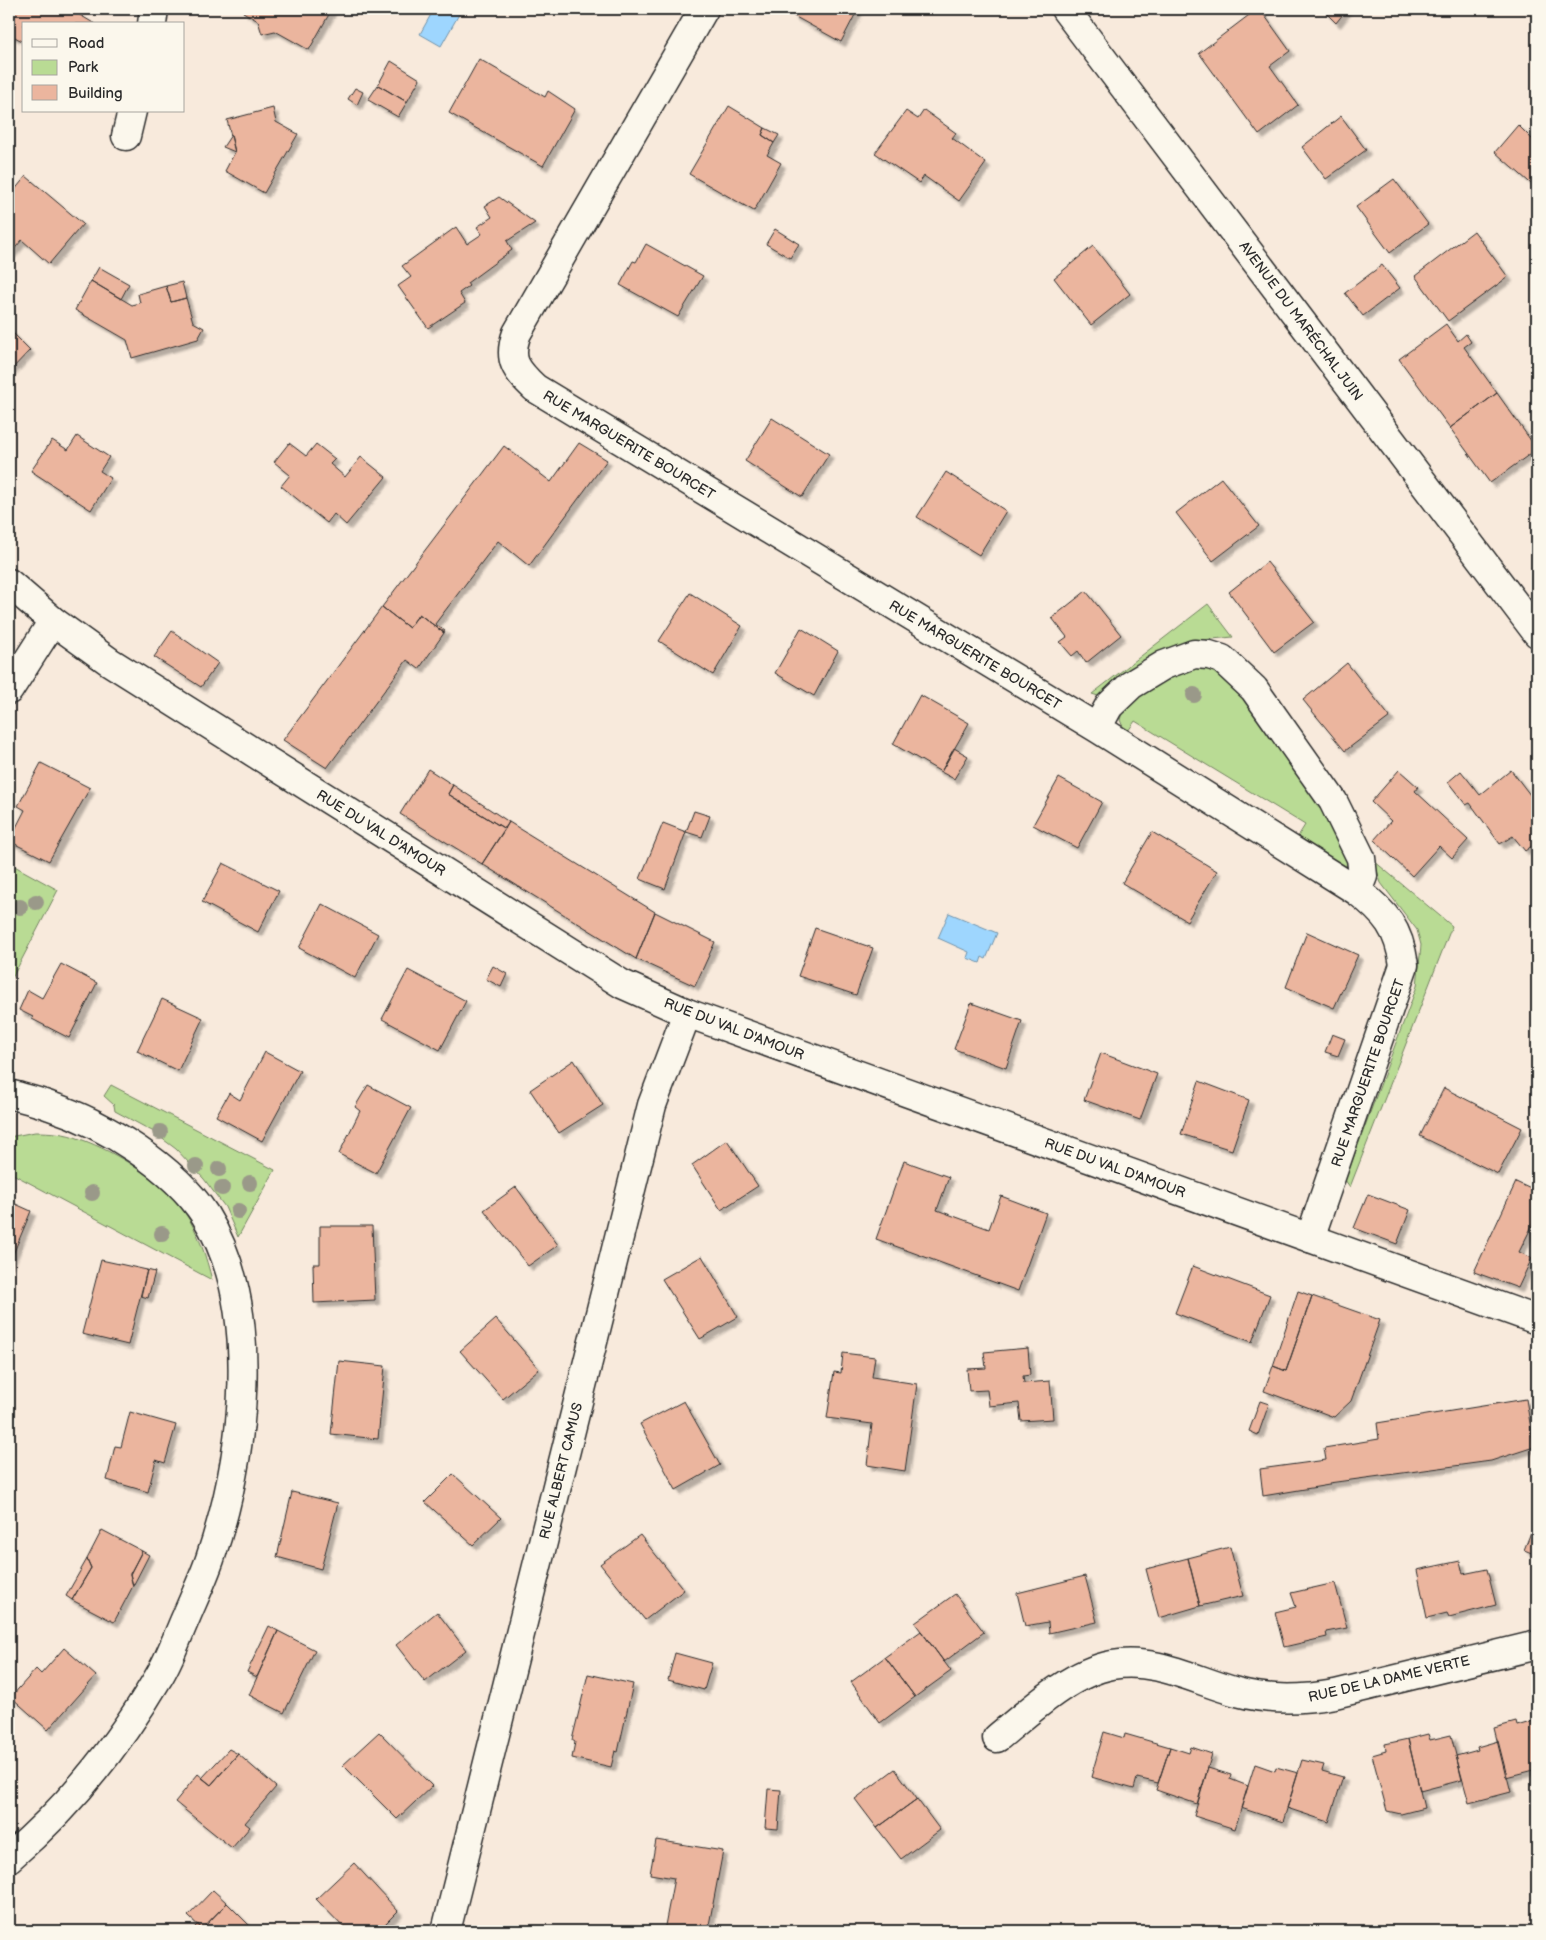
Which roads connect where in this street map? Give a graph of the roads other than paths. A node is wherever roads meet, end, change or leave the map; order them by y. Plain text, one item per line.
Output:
1 (154, 9) edge
2 (704, 9) edge
3 (1065, 9) edge
4 (152, 22) edge
5 (9, 582) edge
6 (53, 622) junction
7 (1537, 633) edge
8 (9, 690) edge
9 (1097, 728) junction
10 (1357, 891) junction
11 (686, 1013) junction
12 (9, 1094) edge
13 (1310, 1238) junction
14 (1537, 1320) edge
15 (1537, 1645) edge
16 (997, 1738) dead end
17 (9, 1858) edge
18 (446, 1931) edge

1 - 4 street
2 - 9 street, RUE MARGUERITE BOURCET
3 - 7 street, AVENUE DU MARÉCHAL JUIN
5 - 6 street, RUE DU VAL D'AMOUR
6 - 8 street
6 - 11 street, RUE DU VAL D'AMOUR
9 - 10 street, RUE MARGUERITE BOURCET
9 - 10 street
10 - 13 street, RUE MARGUERITE BOURCET
11 - 13 street, RUE DU VAL D'AMOUR
11 - 18 street, RUE ALBERT CAMUS
12 - 17 street
13 - 14 street, RUE DU VAL D'AMOUR
15 - 16 street, RUE DE LA DAME VERTE

